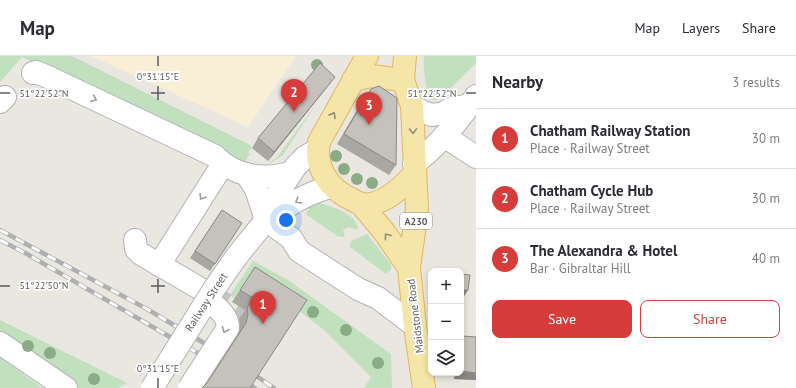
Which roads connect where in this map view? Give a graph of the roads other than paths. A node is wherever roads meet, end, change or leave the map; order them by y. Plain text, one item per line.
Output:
1 (367, 56) edge
2 (405, 56) edge
3 (33, 72) dead end
4 (353, 80) junction
5 (403, 80) junction
6 (473, 101) edge
7 (412, 106) junction
8 (444, 136) junction
9 (317, 150) junction
10 (476, 157) edge
11 (223, 164) junction
12 (414, 169) junction
13 (292, 172) junction
14 (247, 175) junction
15 (332, 187) junction
16 (361, 204) junction
17 (266, 220) junction
18 (135, 240) dead end
19 (159, 265) junction
20 (409, 268) junction
21 (203, 294) junction
22 (415, 326) junction
23 (0, 343) edge
24 (66, 388) edge
25 (152, 388) edge
26 (189, 388) edge
27 (424, 388) edge

1 - 4 main road
2 - 5 main road
3 -> 11 street
4 - 5 main road
9 -> 4 main road
5 - 7 main road
6 - 7 street
6 - 8 street
7 -> 12 main road
8 - 10 street
8 - 12 street
9 - 13 street, Railway Street
9 - 15 main road
11 - 14 street
11 -> 19 street
12 - 16 main road
12 - 20 main road, Maidstone Road / A230
13 - 14 street
13 - 17 street, Railway Street
14 - 17 street
15 - 16 main road
15 -> 17 street, Railway Street
20 -> 16 main road, Maidstone Road / A230
17 - 21 street, Railway Street, bridge
17 - 22 street
18 - 19 street
19 - 21 street
20 - 22 main road, Maidstone Road / A230
21 - 25 street, Railway Street, bridge
21 -> 26 street, bridge
22 - 27 main road, Maidstone Road / A230
23 - 24 street

